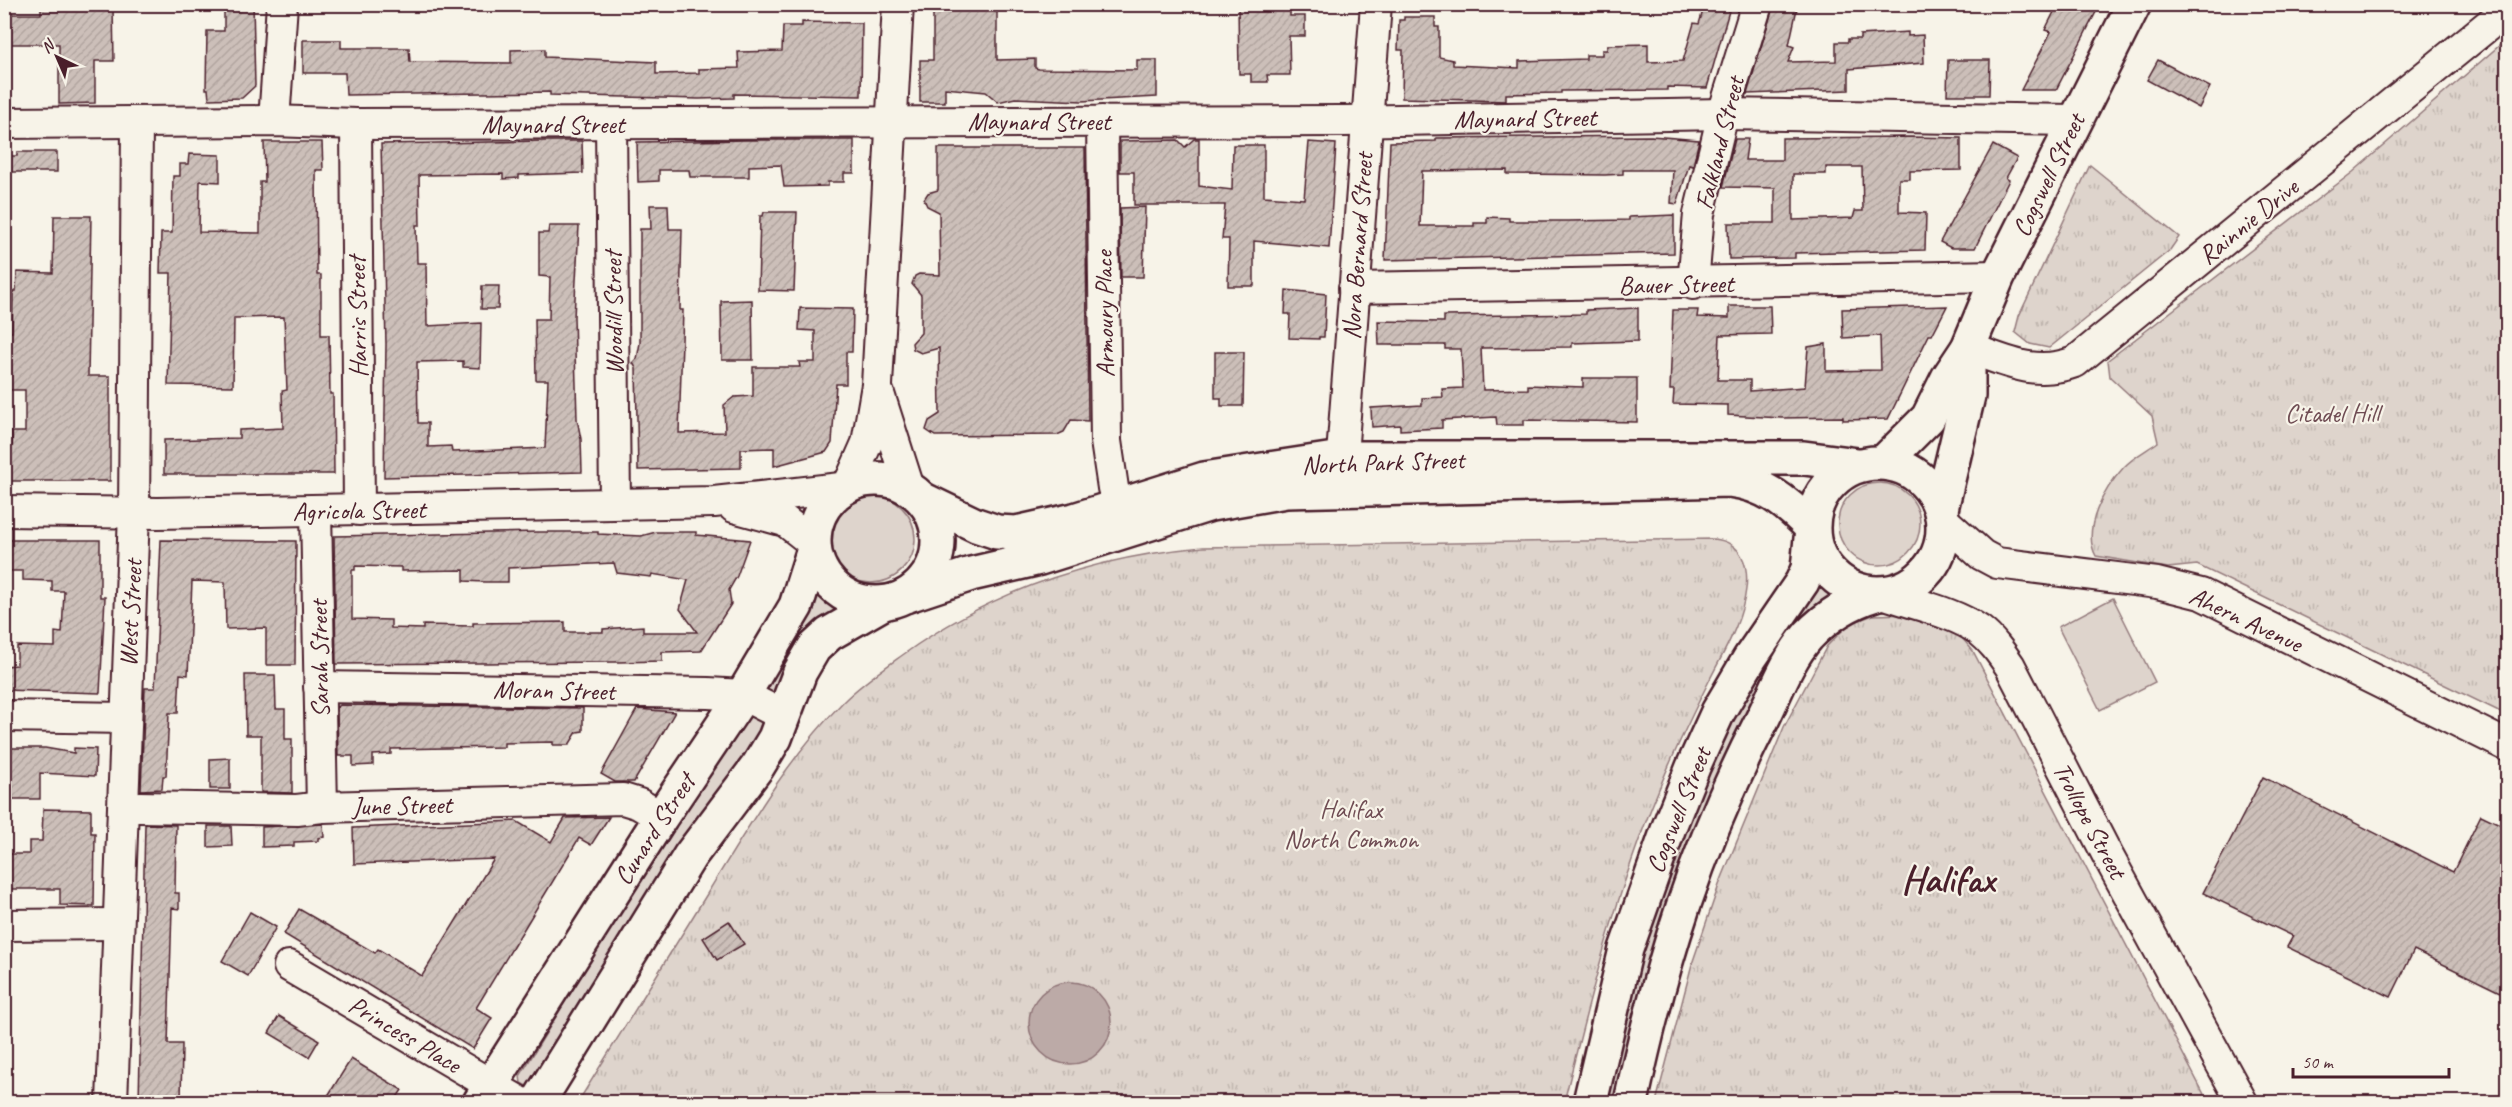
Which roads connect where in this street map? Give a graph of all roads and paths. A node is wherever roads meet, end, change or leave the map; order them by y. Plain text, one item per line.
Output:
1 (282, 4) edge
2 (898, 4) edge
3 (1376, 4) edge
4 (1757, 4) edge
5 (2134, 4) edge
6 (2508, 9) edge
7 (1723, 114) junction
8 (274, 120) junction
9 (1366, 120) junction
10 (2074, 120) junction
11 (1102, 121) junction
12 (892, 122) junction
13 (4, 123) edge
14 (137, 123) junction
15 (356, 124) junction
16 (611, 124) junction
17 (1998, 276) junction
18 (1693, 284) junction
19 (1354, 288) junction
20 (1968, 348) junction
21 (877, 385) junction
22 (1872, 463) junction
23 (1340, 473) junction
24 (845, 486) junction
25 (917, 494) junction
26 (615, 502) junction
27 (714, 502) junction
28 (1119, 506) junction
29 (359, 510) junction
30 (4, 511) edge
31 (316, 511) junction
32 (134, 513) junction
33 (1942, 514) junction
34 (1811, 532) junction
35 (814, 546) junction
36 (1881, 594) junction
37 (895, 599) junction
38 (319, 687) junction
39 (742, 695) junction
40 (4, 716) edge
41 (784, 716) junction
42 (126, 718) junction
43 (2508, 746) edge
44 (140, 807) dead end
45 (322, 807) junction
46 (661, 817) junction
47 (117, 924) junction
48 (4, 925) edge
49 (289, 966) dead end
50 (485, 1094) edge
51 (112, 1102) edge
52 (520, 1102) edge
53 (538, 1102) edge
54 (1590, 1102) edge
55 (1631, 1102) edge
56 (2242, 1102) edge

1 - 8 street
2 - 12 street
3 - 9 street, Nora Bernard Street
4 - 7 street, Falkland Street
5 - 10 main road, Cogswell Street
6 - 20 street, Rainnie Drive
7 - 9 street, Maynard Street
7 - 10 street, Maynard Street
7 - 18 street, Falkland Street
8 - 14 street, Maynard Street
8 - 15 street, Maynard Street
9 - 11 street, Maynard Street
9 - 19 street, Nora Bernard Street
10 - 17 main road, Cogswell Street
11 - 12 street, Maynard Street
11 - 28 street, Armoury Place
12 - 16 street, Maynard Street
12 - 21 street
13 - 14 street, Maynard Street
14 - 32 street, West Street
15 - 16 street, Maynard Street
15 - 29 street, Harris Street
16 - 26 street, Woodill Street
17 - 18 street, Bauer Street
17 - 20 main road, Cogswell Street
18 - 19 street, Bauer Street
19 - 23 street, Nora Bernard Street
20 - 22 main road, Cogswell Street
20 - 33 main road, Cogswell Street
21 - 24 street
21 - 25 street
22 - 23 main road, North Park Street
22 - 33 main road
22 - 34 main road
23 - 28 main road, North Park Street
23 - 34 main road, North Park Street
23 - 37 main road, North Park Street
24 - 25 main road
24 - 27 street, Agricola Street
24 - 35 main road
25 - 28 main road, North Park Street
25 - 37 main road
26 - 27 street, Agricola Street
26 - 29 street, Agricola Street
27 - 35 street, Agricola Street
29 - 31 street, Agricola Street
30 - 32 street, Agricola Street
31 - 32 street, Agricola Street
31 - 38 street, Sarah Street
32 - 42 street, West Street
33 - 36 main road
33 - 43 street, Ahern Avenue
34 - 36 main road
34 - 54 main road, Cogswell Street
35 - 37 main road
35 - 39 main road, Cunard Street
36 - 55 main road, Cogswell Street
36 - 56 street, Trollope Street
37 - 41 main road, Cunard Street
38 - 39 street, Moran Street
38 - 45 street, Sarah Street
39 - 41 street, Moran Street
39 - 46 main road, Cunard Street
40 - 42 street
41 - 53 main road, Cunard Street
42 - 47 street, West Street
44 - 45 street, June Street
45 - 46 street, June Street
46 - 50 main road, Cunard Street
47 - 48 street
47 - 51 street, West Street
49 - 50 street, Princess Place
50 - 52 street, Princess Place

